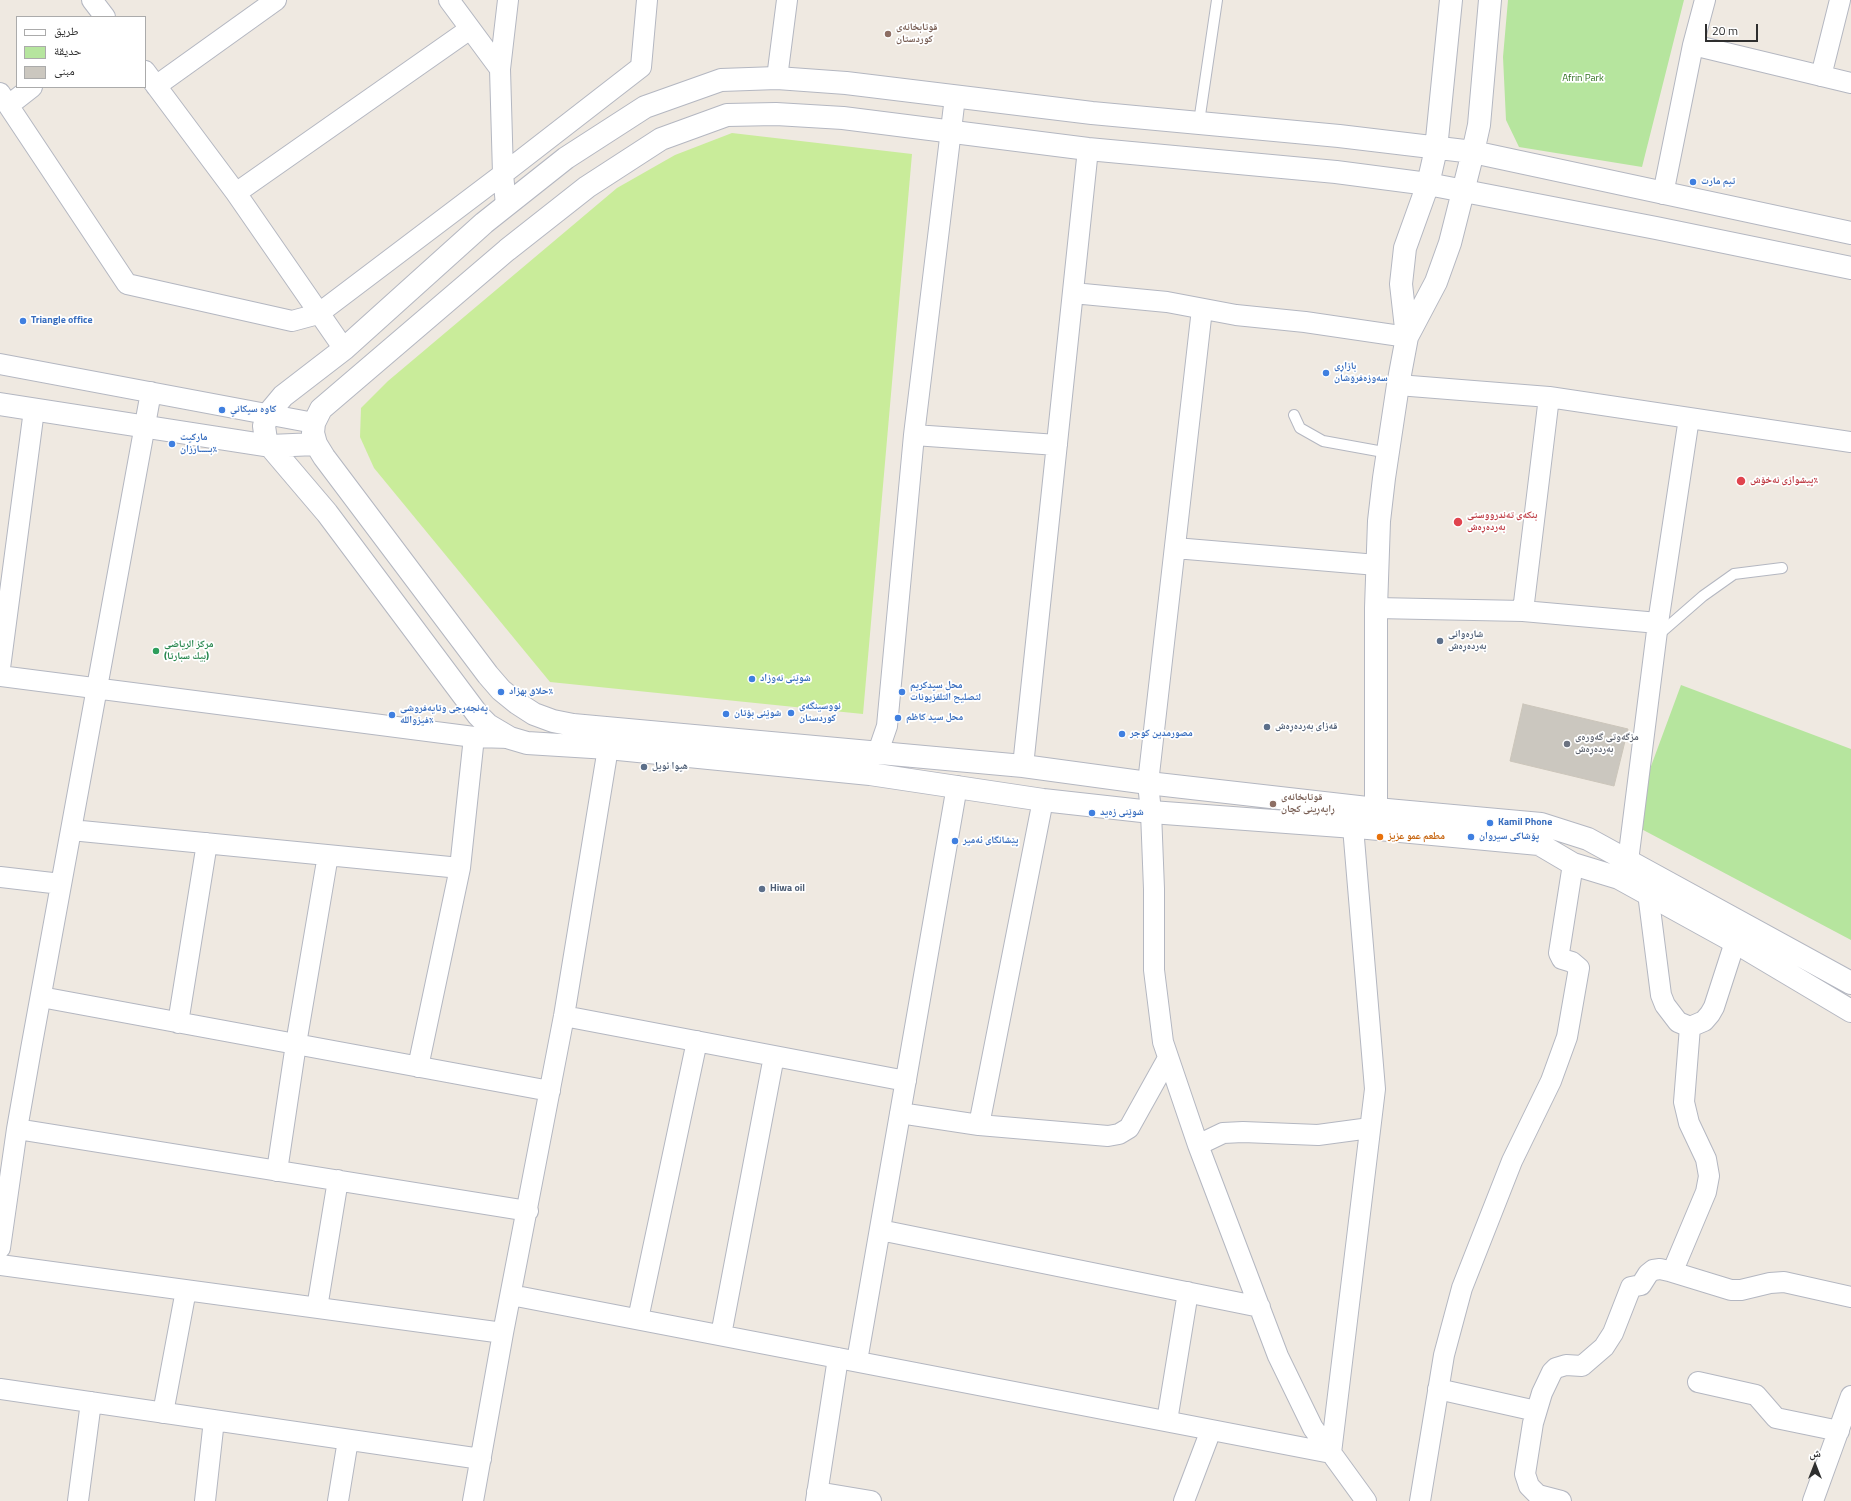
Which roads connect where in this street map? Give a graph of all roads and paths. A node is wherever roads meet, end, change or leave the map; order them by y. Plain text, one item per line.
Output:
1 (92, 0) edge
2 (276, 0) edge
3 (449, 0) edge
4 (508, 0) edge
5 (647, 0) edge
6 (787, 0) edge
7 (1217, 0) edge
8 (1451, 0) edge
9 (1490, 0) edge
10 (1704, 0) edge
11 (1840, 0) edge
12 (104, 16) edge
13 (470, 29) junction
14 (1693, 45) junction
15 (500, 69) junction
16 (1821, 76) junction
17 (777, 78) junction
18 (150, 79) edge
19 (1851, 83) edge
20 (30, 88) edge
21 (955, 97) junction
22 (4, 99) edge
23 (1199, 122) junction
24 (951, 132) junction
25 (1088, 149) junction
26 (1436, 149) junction
27 (1473, 152) junction
28 (503, 174) junction
29 (1428, 184) junction
30 (1464, 191) junction
31 (236, 193) junction
32 (1663, 194) junction
33 (506, 205) junction
34 (1851, 233) edge
35 (1851, 268) edge
36 (1073, 292) junction
37 (1202, 309) junction
38 (318, 314) junction
39 (1407, 337) junction
40 (344, 349) junction
41 (0, 364) edge
42 (1398, 386) junction
43 (151, 392) junction
44 (1549, 397) junction
45 (0, 404) edge
46 (34, 410) junction
47 (268, 414) junction
48 (1294, 416) dead end
49 (1689, 418) junction
50 (145, 427) junction
51 (315, 433) junction
52 (914, 435) junction
53 (1851, 442) edge
54 (1057, 445) junction
55 (270, 446) junction
56 (1389, 453) junction
57 (1175, 548) junction
58 (1377, 565) junction
59 (1782, 568) dead end
60 (1376, 608) junction
61 (1523, 611) junction
62 (1657, 630) junction
63 (0, 668) edge
64 (0, 676) edge
65 (96, 688) junction
66 (474, 737) junction
67 (510, 738) junction
68 (608, 748) junction
69 (878, 752) junction
70 (1023, 766) junction
71 (1148, 783) junction
72 (957, 786) junction
73 (1043, 800) junction
74 (1376, 809) junction
75 (1151, 812) junction
76 (1352, 827) junction
77 (71, 830) junction
78 (207, 843) junction
79 (328, 855) junction
80 (1628, 861) junction
81 (1573, 864) junction
82 (460, 868) junction
83 (0, 877) edge
84 (61, 884) junction
85 (1648, 893) junction
86 (1735, 942) junction
87 (1851, 983) edge
88 (41, 997) junction
89 (1851, 1011) edge
90 (564, 1016) junction
91 (178, 1023) junction
92 (1690, 1027) junction
93 (697, 1041) junction
94 (296, 1044) junction
95 (774, 1056) junction
96 (1168, 1058) junction
97 (418, 1067) junction
98 (906, 1081) junction
99 (550, 1091) junction
100 (900, 1113) junction
101 (979, 1125) junction
102 (1370, 1128) junction
103 (17, 1129) junction
104 (1198, 1145) junction
105 (277, 1171) junction
106 (338, 1180) junction
107 (4, 1188) edge
108 (528, 1211) junction
109 (880, 1230) junction
110 (0, 1248) edge
111 (0, 1265) edge
112 (1669, 1271) junction
113 (186, 1290) junction
114 (1188, 1292) junction
115 (511, 1295) junction
116 (1851, 1297) edge
117 (1260, 1307) junction
118 (317, 1308) junction
119 (638, 1319) junction
120 (503, 1333) junction
121 (721, 1335) junction
122 (848, 1360) junction
123 (1698, 1382) dead end
124 (0, 1389) edge
125 (1438, 1389) junction
126 (1851, 1396) edge
127 (91, 1402) junction
128 (1536, 1411) junction
129 (163, 1413) junction
130 (214, 1420) junction
131 (1167, 1421) junction
132 (1210, 1430) junction
133 (1839, 1431) junction
134 (348, 1440) junction
135 (1331, 1453) junction
136 (481, 1459) junction
137 (816, 1496) edge
138 (78, 1501) edge
139 (205, 1501) edge
140 (338, 1501) edge
141 (473, 1501) edge
142 (871, 1501) edge
143 (1184, 1501) edge
144 (1366, 1501) edge
145 (1420, 1501) edge
146 (1561, 1501) edge
147 (1813, 1501) edge

1 - 12 street
2 - 18 street
3 - 13 street
4 - 15 street
5 - 28 street
6 - 17 street
7 - 23 lane
8 - 26 main road
9 - 27 main road
10 - 14 street
11 - 16 street
13 - 15 street
13 - 31 street
14 - 16 street
14 - 32 street
15 - 28 street
16 - 19 street
17 - 21 main road
17 - 33 main road
18 - 31 street
20 - 22 street
21 - 23 main road
21 - 24 street
22 - 38 street
23 - 26 main road
24 - 25 main road
24 - 51 main road
24 - 52 street
25 - 29 main road
25 - 36 street
26 - 27 main road
26 - 29 main road
27 - 30 main road
27 - 32 main road
28 - 33 street
28 - 38 street
29 - 30 main road
29 - 39 main road
30 - 35 main road
30 - 39 main road
31 - 38 street
32 - 34 main road
33 - 40 main road
36 - 37 street
36 - 54 street
37 - 39 street
37 - 57 street
38 - 40 street
39 - 42 main road
40 - 47 main road
41 - 43 street
42 - 44 street
42 - 56 main road
43 - 47 street
43 - 50 street
44 - 49 street
44 - 61 street
45 - 46 main road
46 - 50 main road
46 - 63 street
47 - 51 street
47 - 55 main road
48 - 56 lane
49 - 53 street
49 - 62 street
50 - 55 main road
50 - 65 street
51 - 55 main road
51 - 69 main road
52 - 54 street
52 - 69 street
54 - 70 street
55 - 67 main road
56 - 58 main road
57 - 58 street
57 - 71 street
58 - 60 main road
59 - 62 lane
60 - 61 street
60 - 74 main road
61 - 62 street
62 - 80 street
64 - 65 street
65 - 66 street
65 - 77 street
66 - 67 street
66 - 82 street
67 - 68 main road
68 - 72 main road
68 - 90 street
69 - 70 main road
70 - 71 main road
71 - 74 main road
71 - 75 street
72 - 73 main road
72 - 98 street
73 - 75 main road
73 - 101 street
74 - 80 main road
75 - 76 main road
75 - 96 street
76 - 81 main road
76 - 102 street
77 - 78 street
77 - 84 street
78 - 79 street
78 - 91 street
79 - 82 street
79 - 94 street
80 - 87 main road
81 - 85 main road
81 - 125 street
82 - 97 street
83 - 84 street
84 - 88 street
85 - 86 main road
85 - 92 street
86 - 89 main road
86 - 92 street
88 - 91 street
88 - 103 street
90 - 93 street
90 - 99 street
91 - 94 street
92 - 112 street
93 - 95 street
93 - 119 street
94 - 97 street
94 - 105 street
95 - 98 street
95 - 121 street
96 - 101 street
96 - 104 street
97 - 99 street
98 - 100 street
99 - 108 street
100 - 101 street
100 - 109 street
102 - 104 street
102 - 135 street
103 - 105 street
103 - 107 street
104 - 117 street
105 - 106 street
106 - 108 street
106 - 118 street
107 - 110 street
108 - 115 street
109 - 114 street
109 - 122 street
111 - 113 street
112 - 116 street
112 - 128 street
113 - 118 street
113 - 129 street
114 - 117 street
114 - 131 street
115 - 119 street
115 - 120 street
117 - 135 street
118 - 120 street
119 - 121 street
120 - 136 street
121 - 122 street
122 - 131 street
122 - 137 street
123 - 133 street
124 - 127 street
125 - 128 street
125 - 145 street
126 - 133 street
127 - 129 street
127 - 138 street
128 - 146 street
129 - 130 street
130 - 134 street
130 - 139 street
131 - 132 street
132 - 135 street
132 - 143 street
133 - 147 street
134 - 136 street
134 - 140 street
135 - 144 street
136 - 141 street
137 - 142 street

